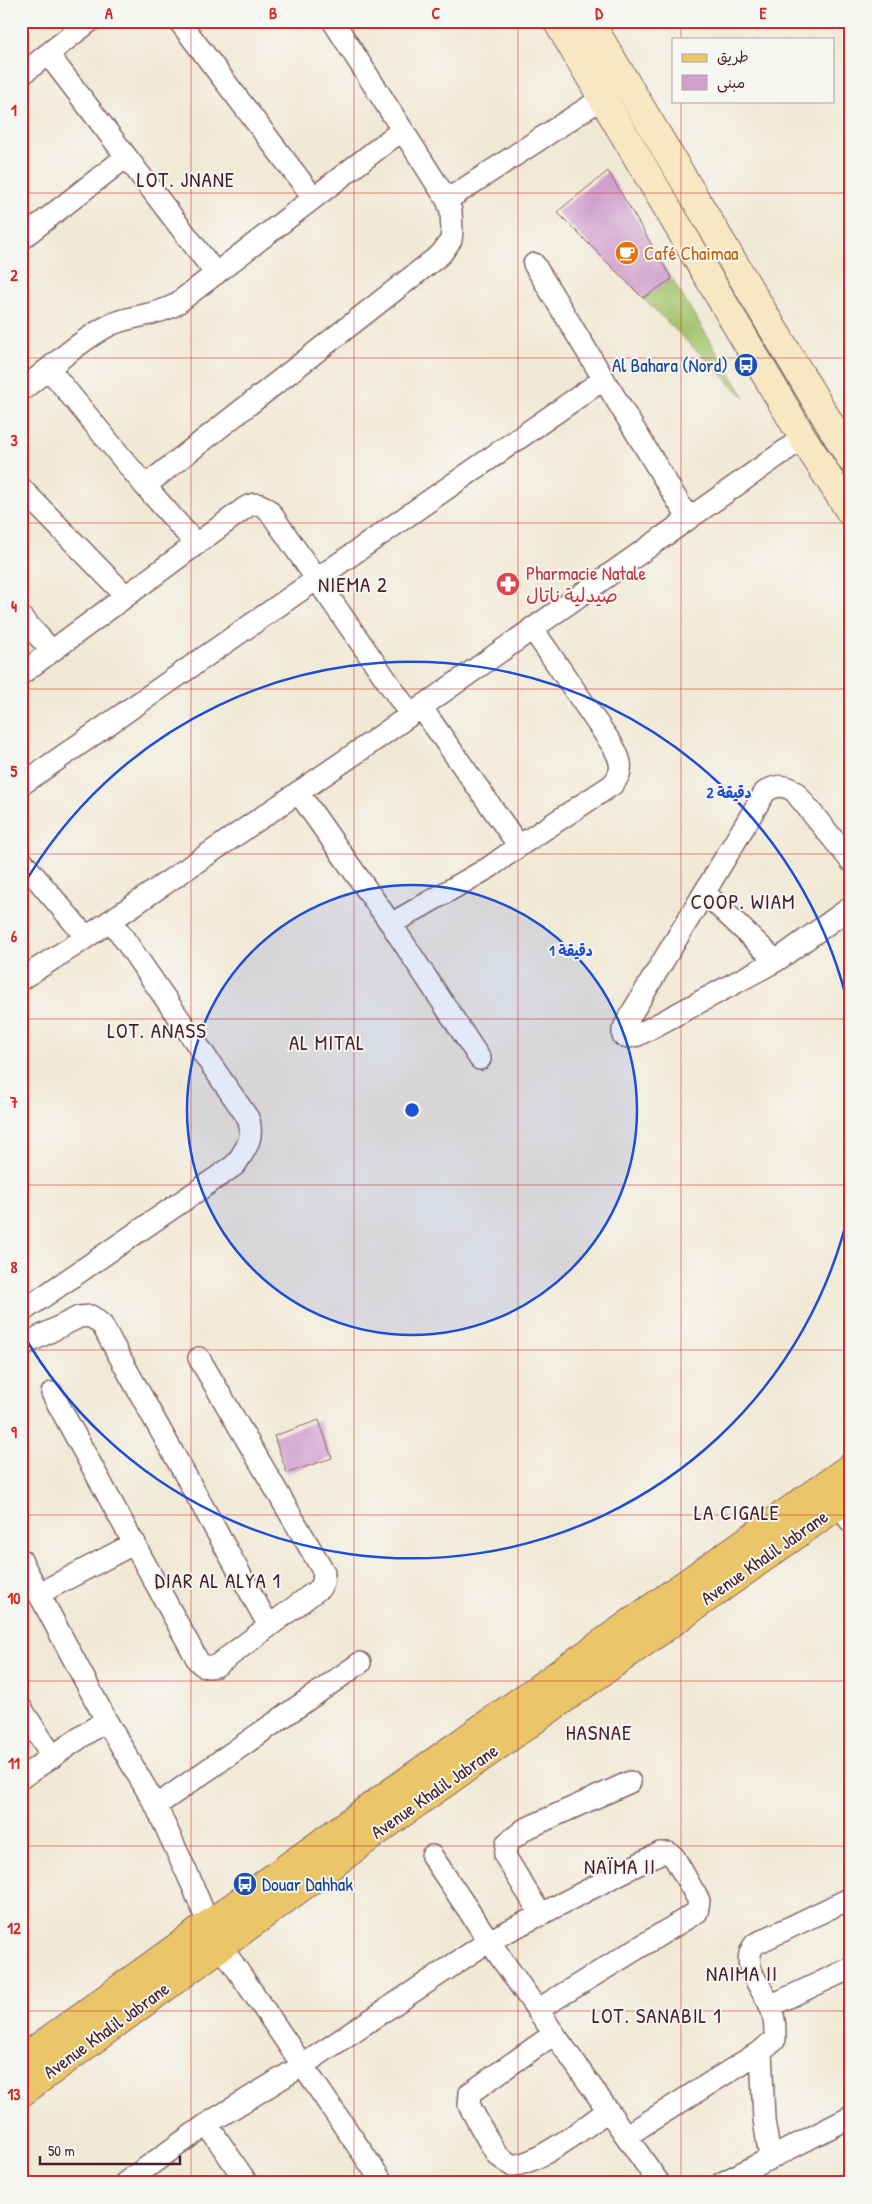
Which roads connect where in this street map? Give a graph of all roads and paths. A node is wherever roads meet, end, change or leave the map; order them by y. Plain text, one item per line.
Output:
1 (90, 21) edge
2 (179, 21) edge
3 (333, 21) edge
4 (558, 21) edge
5 (589, 21) edge
6 (48, 54) junction
7 (21, 75) edge
8 (604, 98) junction
9 (402, 130) junction
10 (126, 157) junction
11 (313, 196) junction
12 (447, 200) junction
13 (21, 239) edge
14 (534, 264) dead end
15 (216, 274) junction
16 (49, 368) junction
17 (604, 380) junction
18 (21, 391) edge
19 (804, 438) junction
20 (851, 459) edge
21 (144, 486) junction
22 (21, 488) edge
23 (851, 513) edge
24 (688, 518) junction
25 (196, 544) junction
26 (316, 578) junction
27 (126, 596) junction
28 (21, 617) edge
29 (532, 628) junction
30 (52, 651) junction
31 (21, 674) edge
32 (415, 711) junction
33 (21, 786) edge
34 (298, 792) junction
35 (519, 846) junction
36 (21, 860) edge
37 (851, 861) edge
38 (705, 893) junction
39 (851, 907) edge
40 (110, 920) junction
41 (391, 924) junction
42 (86, 937) junction
43 (776, 961) junction
44 (21, 979) edge
45 (480, 1059) dead end
46 (21, 1312) edge
47 (21, 1346) edge
48 (199, 1358) dead end
49 (52, 1393) dead end
50 (851, 1467) edge
51 (847, 1507) edge
52 (134, 1543) junction
53 (21, 1560) edge
54 (40, 1593) junction
55 (269, 1626) junction
56 (360, 1663) dead end
57 (21, 1708) edge
58 (106, 1720) junction
59 (53, 1757) junction
60 (21, 1778) edge
61 (630, 1782) dead end
62 (156, 1806) junction
63 (432, 1856) dead end
64 (851, 1898) edge
65 (541, 1915) junction
66 (214, 1934) junction
67 (489, 1941) junction
68 (851, 1968) edge
69 (770, 2006) junction
70 (537, 2010) junction
71 (554, 2034) junction
72 (761, 2051) junction
73 (21, 2060) edge
74 (303, 2065) junction
75 (21, 2093) edge
76 (608, 2110) junction
77 (851, 2117) edge
78 (207, 2124) junction
79 (626, 2136) junction
80 (770, 2158) junction
81 (148, 2176) edge
82 (653, 2180) edge
83 (125, 2183) edge
84 (247, 2183) edge
85 (383, 2183) edge
86 (722, 2183) edge

1 - 6 street
2 - 11 street
3 - 9 street
4 - 8 main road
5 - 20 main road
6 - 7 street
6 - 10 street
8 - 12 street
8 - 19 main road
9 - 11 street
9 - 12 street
10 - 13 street
10 - 15 street
11 - 15 street
12 - 21 street
14 - 17 street
15 - 16 street
16 - 18 street
16 - 21 street
17 - 24 street
17 - 26 street
19 - 23 main road
19 - 24 street
21 - 25 street
22 - 27 street
24 - 29 street
25 - 26 street
25 - 27 street
26 - 32 street
26 - 33 street
27 - 30 street
28 - 30 street
29 - 32 street
29 - 35 street
30 - 31 street
32 - 34 street
32 - 35 street
34 - 40 street
34 - 41 street
35 - 41 street
36 - 42 street
37 - 38 street
38 - 43 street
38 - 43 street
39 - 43 street
40 - 42 street
40 - 46 street
41 - 45 street
42 - 44 street
47 - 55 street
48 - 55 street
49 - 52 street
50 - 66 main road, Avenue Khalil Jabrane
51 - 66 main road, Avenue Khalil Jabrane
52 - 54 street
52 - 55 street
53 - 54 street
54 - 58 street
56 - 62 street
57 - 59 street
58 - 59 street
58 - 62 street
59 - 60 street
61 - 65 street
62 - 66 street
63 - 67 street
64 - 69 street
65 - 67 street
65 - 70 street
66 - 73 main road, Avenue Khalil Jabrane
66 - 74 street
66 - 75 main road, Avenue Khalil Jabrane
67 - 70 street
67 - 74 street
68 - 69 street
69 - 72 street
70 - 71 street
71 - 76 street
71 - 76 street
72 - 79 street
72 - 80 street
74 - 78 street
74 - 85 street
76 - 79 street
77 - 80 street
78 - 81 street
78 - 84 street
79 - 82 street
80 - 86 street
81 - 83 street

